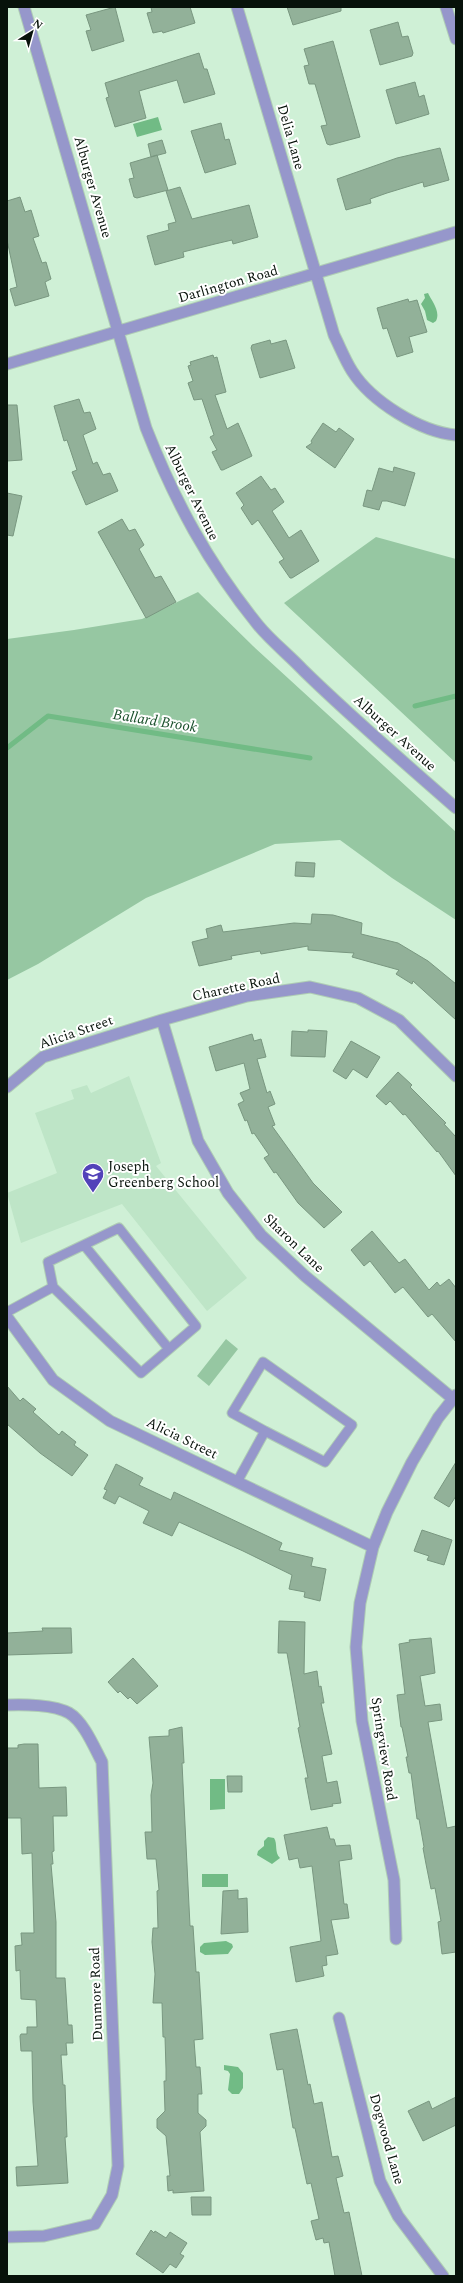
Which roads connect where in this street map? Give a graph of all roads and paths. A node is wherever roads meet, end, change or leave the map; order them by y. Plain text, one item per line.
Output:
1 (24, 7) edge
2 (237, 7) edge
3 (446, 7) edge
4 (456, 39) edge
5 (456, 232) edge
6 (316, 275) junction
7 (119, 331) junction
8 (7, 364) edge
9 (456, 435) edge
10 (456, 808) edge
11 (162, 1020) junction
12 (456, 1076) edge
13 (7, 1087) edge
14 (84, 1245) junction
15 (53, 1287) junction
16 (7, 1312) edge
17 (7, 1318) edge
18 (169, 1349) junction
19 (454, 1396) edge
20 (265, 1431) junction
21 (238, 1482) junction
22 (373, 1547) junction
23 (7, 1705) edge
24 (396, 1939) dead end
25 (339, 2018) dead end
26 (7, 2237) edge
27 (443, 2276) edge

1 - 7 street, Alburger Avenue
2 - 6 street, Delia Lane
3 - 4 street
5 - 6 street, Darlington Road
6 - 7 street, Darlington Road
6 - 9 street, Delia Lane
7 - 8 street, Darlington Road
7 - 10 street, Alburger Avenue
11 - 12 street, Charette Road
11 - 13 street, Alicia Street
11 - 19 street, Sharon Lane
14 - 15 lane
14 - 18 lane
14 - 18 lane
15 - 16 lane
15 - 18 lane
17 - 21 street, Alicia Street
19 - 22 street, Springview Road
20 - 20 lane
20 - 21 lane
21 - 22 street, Alicia Street
22 - 24 street, Springview Road
23 - 26 street, Dunmore Road
25 - 27 street, Dogwood Lane

